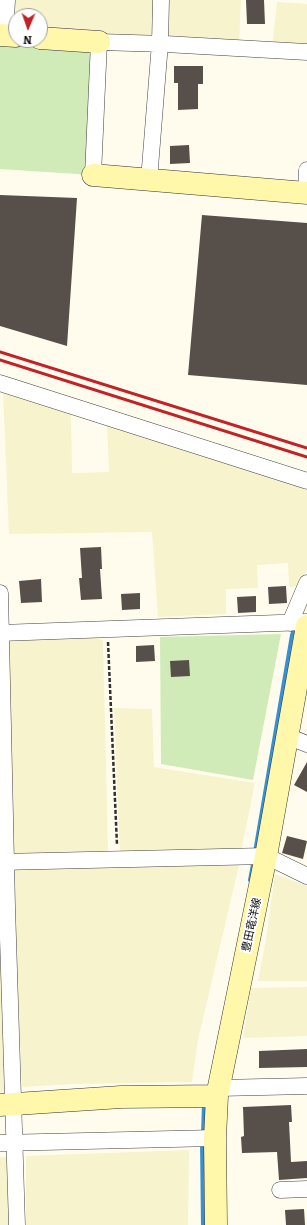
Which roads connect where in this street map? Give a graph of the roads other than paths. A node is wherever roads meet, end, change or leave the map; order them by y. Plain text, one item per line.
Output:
1 (7, 0) edge
2 (161, 0) edge
3 (7, 35) edge
4 (48, 39) edge
5 (99, 42) junction
6 (160, 43) junction
7 (307, 52) edge
8 (307, 170) edge
9 (93, 175) joint
10 (149, 180) junction
11 (306, 193) edge
12 (0, 383) edge
13 (307, 481) edge
14 (307, 583) edge
15 (0, 593) edge
16 (307, 622) edge
17 (298, 624) edge
18 (1, 633) edge
19 (287, 736) junction
20 (307, 744) edge
21 (266, 856) junction
22 (3, 862) edge
23 (307, 876) edge
24 (307, 1086) edge
25 (218, 1092) junction
26 (7, 1104) edge
27 (215, 1138) junction
28 (8, 1143) edge
29 (307, 1189) edge
30 (280, 1190) dead end
31 (17, 1225) edge
32 (216, 1225) edge

1 - 3 street
2 - 6 street
4 - 5 main road
5 - 6 street
5 - 9 street
6 - 7 street
6 - 10 street
8 - 11 street
9 - 10 main road
10 - 11 main road
12 - 13 street
14 - 17 street
15 - 18 street
16 - 17 street
17 - 18 street
17 - 19 main road, 豊田竜洋線
18 - 22 street
19 - 20 street
19 - 21 main road, 豊田竜洋線
21 - 22 street
21 - 23 street
21 - 25 main road, 豊田竜洋線
22 - 26 street
24 - 25 street
25 - 26 main road
25 - 27 main road, 豊田竜洋線
26 - 28 street
27 - 28 street
27 - 32 main road, 豊田竜洋線
28 - 31 street
29 - 30 street

